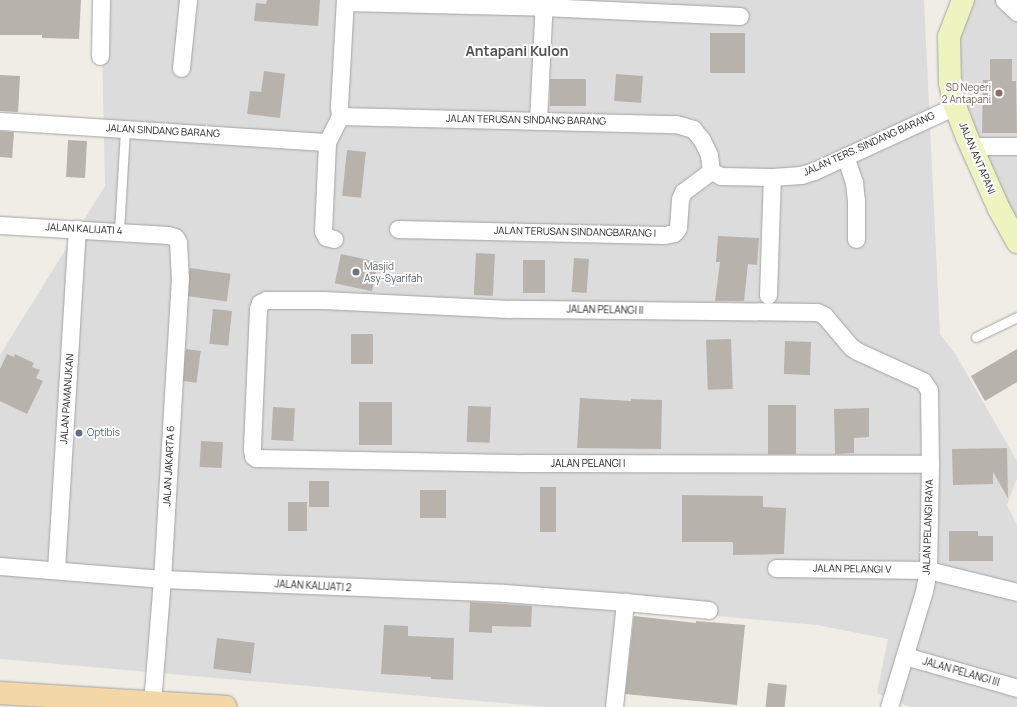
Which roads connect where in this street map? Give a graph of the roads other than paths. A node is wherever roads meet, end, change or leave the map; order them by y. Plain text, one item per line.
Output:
1 (101, 0) edge
2 (188, 0) edge
3 (962, 0) edge
4 (1004, 0) edge
5 (345, 1) edge
6 (544, 3) edge
7 (1017, 12) edge
8 (740, 16) dead end
9 (100, 56) dead end
10 (181, 68) dead end
11 (955, 106) junction
12 (340, 116) junction
13 (0, 121) edge
14 (538, 121) junction
15 (125, 130) junction
16 (327, 142) junction
17 (971, 146) junction
18 (1017, 146) edge
19 (844, 156) junction
20 (711, 171) junction
21 (772, 177) junction
22 (0, 225) edge
23 (77, 229) junction
24 (398, 229) dead end
25 (119, 231) junction
26 (168, 235) joint
27 (334, 239) dead end
28 (856, 239) dead end
29 (1017, 242) edge
30 (768, 295) dead end
31 (1017, 317) edge
32 (976, 337) dead end
33 (929, 390) joint
34 (252, 449) joint
35 (930, 464) junction
36 (0, 566) edge
37 (776, 568) dead end
38 (56, 570) junction
39 (928, 570) junction
40 (162, 579) junction
41 (1017, 592) edge
42 (626, 602) junction
43 (709, 610) dead end
44 (905, 656) junction
45 (1017, 688) edge
46 (0, 693) edge
47 (888, 704) edge
48 (152, 705) edge
49 (226, 707) edge
50 (614, 707) edge

1 - 9 street
2 - 10 street
3 - 11 street, JALAN ANTAPANI
4 - 7 street
5 - 6 street
5 - 12 street
6 - 8 street
6 - 14 street
11 - 17 street, JALAN ANTAPANI
11 - 19 street, JALAN TERS. SINDANG BARANG
12 - 14 street, JALAN TERUSAN SINDANG BARANG
12 - 16 street
13 - 15 street, JALAN SINDANG BARANG
14 - 20 street, JALAN TERUSAN SINDANG BARANG
15 - 16 street, JALAN SINDANG BARANG
15 - 25 lane
16 - 27 street
17 - 18 street
17 - 29 street, JALAN ANTAPANI
19 - 21 street, JALAN TERS. SINDANG BARANG
19 - 28 street
20 - 21 street, JALAN TERS. SINDANG BARANG
20 - 24 street, JALAN TERUSAN SINDANGBARANG I
21 - 30 street
22 - 23 street, JALAN KALIJATI 4
23 - 25 street, JALAN KALIJATI 4
23 - 38 street, JALAN PAMANUKAN
25 - 26 street, JALAN KALIJATI 4
26 - 40 street, JALAN JAKARTA 6
31 - 32 lane
33 - 34 street, JALAN PELANGI II
33 - 35 street, JALAN PELANGI RAYA
34 - 35 street, JALAN PELANGI I
35 - 39 street, JALAN PELANGI RAYA
36 - 38 street, JALAN KALIJATI 2
37 - 39 street, JALAN PELANGI V
38 - 40 street, JALAN KALIJATI 2
39 - 41 street, JALAN PELANGI V
39 - 44 street, JALAN PELANGI RAYA
40 - 42 street, JALAN KALIJATI 2
40 - 48 street, JALAN JAKARTA 6
42 - 43 street, JALAN KALIJATI 2
42 - 50 street
44 - 45 street, JALAN PELANGI III
44 - 47 street, JALAN PELANGI RAYA
46 - 48 main road
48 - 49 main road

